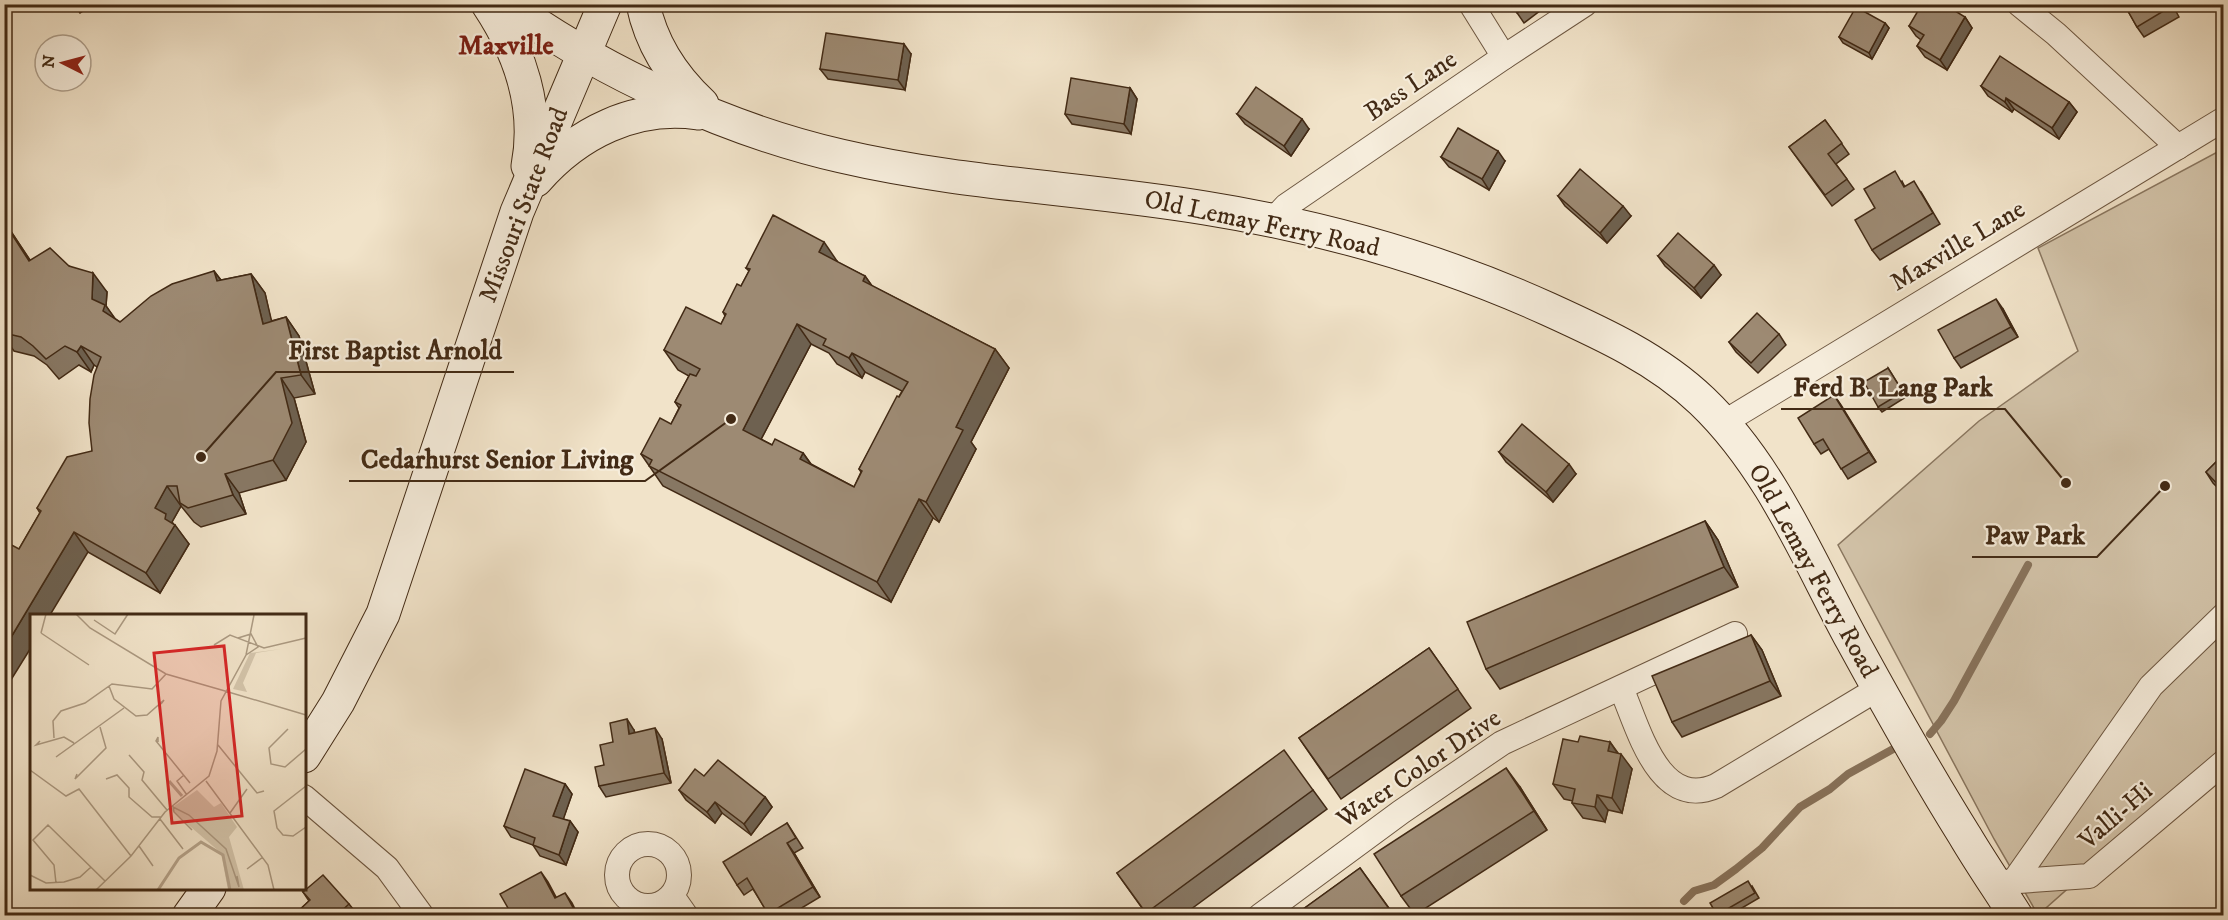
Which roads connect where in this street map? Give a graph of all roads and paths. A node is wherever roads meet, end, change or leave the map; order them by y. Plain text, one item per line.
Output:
1 (488, 4) edge
2 (507, 4) edge
3 (605, 4) edge
4 (643, 4) edge
5 (1471, 4) edge
6 (1585, 4) edge
7 (2019, 4) edge
8 (584, 53) junction
9 (1503, 57) junction
10 (717, 116) junction
11 (2223, 119) edge
12 (2178, 147) junction
13 (517, 212) junction
14 (1273, 220) junction
15 (1722, 423) junction
16 (2223, 615) edge
17 (1735, 634) dead end
18 (1621, 688) junction
19 (1879, 688) junction
20 (306, 753) edge
21 (2223, 762) edge
22 (306, 799) edge
23 (2005, 882) junction
24 (208, 890) edge
25 (672, 896) dead end
26 (189, 915) edge
27 (422, 915) edge
28 (686, 915) edge
29 (1260, 915) edge
30 (2016, 915) edge

1 - 13 main road
2 - 8 main road, Old Lemay Ferry Road
3 - 8 main road, Missouri State Road
4 - 10 main road
5 - 9 street
6 - 9 street, Bass Lane
7 - 12 street
8 - 10 main road, Old Lemay Ferry Road
8 - 13 main road, Missouri State Road
9 - 14 street, Bass Lane
10 - 13 main road
10 - 14 main road, Old Lemay Ferry Road
11 - 12 street, Maxville Lane
12 - 15 street, Maxville Lane
13 - 20 main road, Missouri State Road
14 - 15 main road, Old Lemay Ferry Road
15 - 19 main road, Old Lemay Ferry Road
16 - 23 street
17 - 18 street, Water Color Drive
18 - 19 street
18 - 29 street, Water Color Drive
19 - 23 main road, Old Lemay Ferry Road
21 - 23 street, Valli-Hi
22 - 27 street
23 - 30 main road, Old Lemay Ferry Road
24 - 26 main road
25 - 28 street

